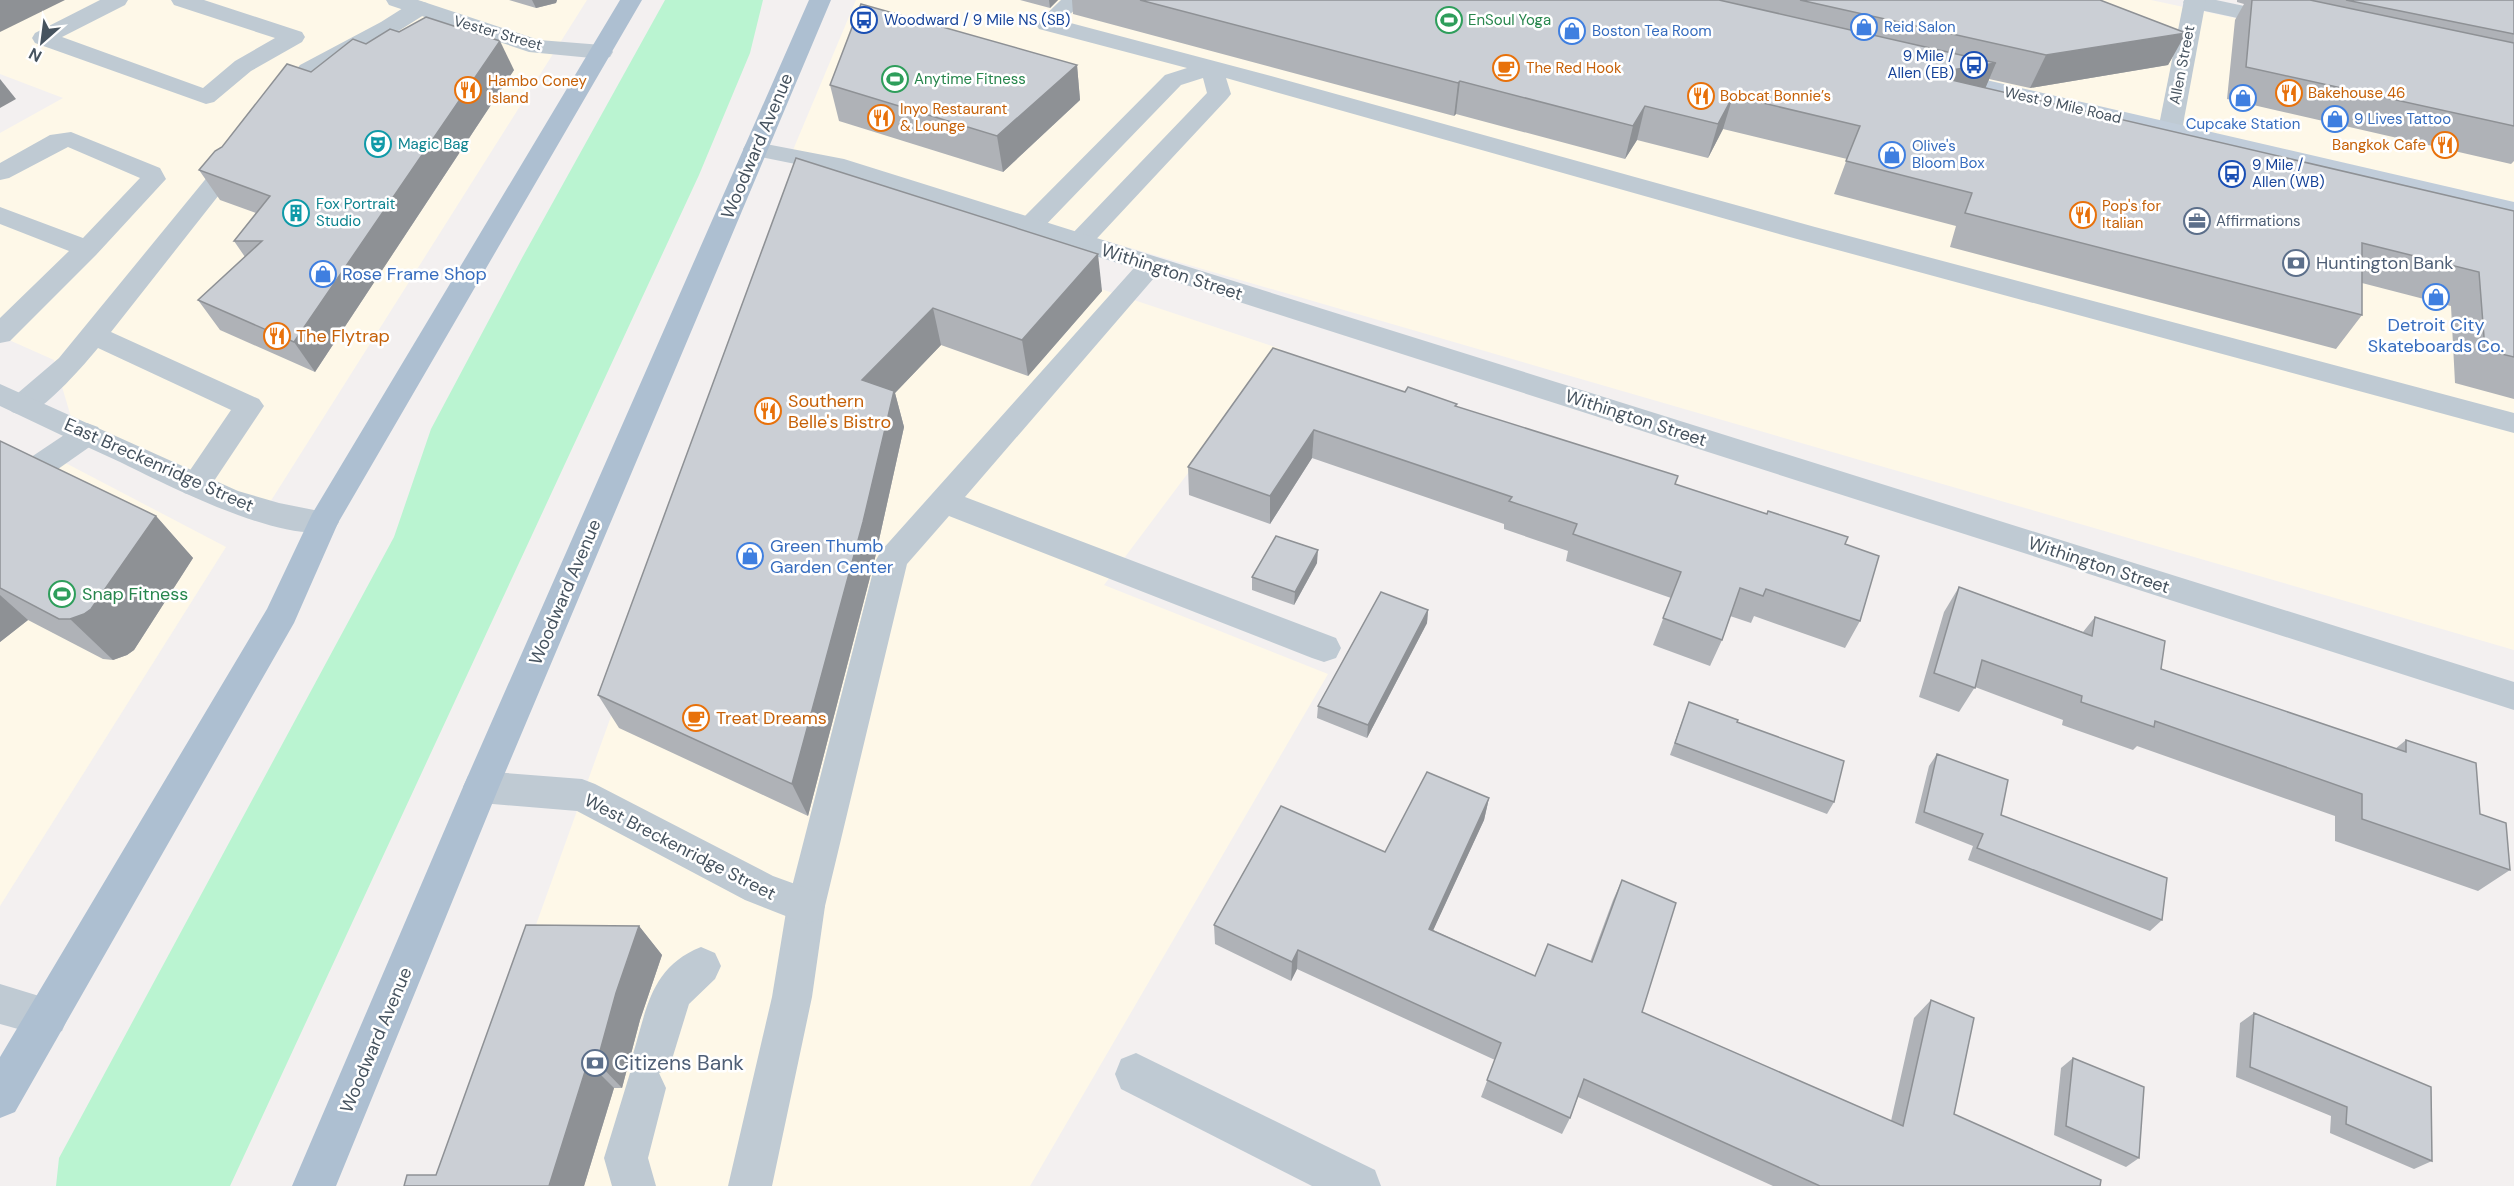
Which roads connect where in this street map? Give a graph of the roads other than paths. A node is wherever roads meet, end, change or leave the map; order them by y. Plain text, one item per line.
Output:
1 (117, 0) edge
2 (631, 0) edge
3 (820, 0) edge
4 (1074, 0) edge
5 (2194, 1) edge
6 (196, 2) edge
7 (408, 4) edge
8 (2308, 26) edge
9 (602, 52) junction
10 (1211, 68) junction
11 (1923, 72) edge
12 (2170, 130) junction
13 (755, 149) junction
14 (0, 173) edge
15 (140, 193) junction
16 (207, 194) junction
17 (2514, 210) edge
18 (0, 215) edge
19 (1029, 227) junction
20 (1079, 242) junction
21 (87, 249) junction
22 (1151, 265) junction
23 (0, 334) edge
24 (93, 335) junction
25 (11, 399) edge
26 (2514, 423) edge
27 (87, 434) junction
28 (195, 485) junction
29 (0, 494) edge
30 (944, 501) junction
31 (323, 522) junction
32 (1324, 648) dead end
33 (2514, 696) edge
34 (481, 788) junction
35 (806, 906) junction
36 (701, 966) dead end
37 (0, 1004) edge
38 (47, 1017) junction
39 (1136, 1074) dead end
40 (0, 1097) edge
41 (314, 1186) edge
42 (634, 1186) edge
43 (750, 1186) edge
44 (1359, 1186) edge

1 - 6 street
2 - 9 main road
3 - 13 main road, Woodward Avenue
4 - 10 street
5 - 8 street
5 - 12 street, Allen Street
7 - 9 street, Vester Street
7 - 16 street
9 - 31 main road
10 - 19 street
10 - 20 street
10 - 26 street
11 - 12 main road, West 9 Mile Road
12 - 17 main road, West 9 Mile Road
13 - 19 street, Withington Street
13 - 34 main road, Woodward Avenue
14 - 15 street
15 - 16 street
15 - 21 street
16 - 24 street
18 - 21 street
19 - 20 street, Withington Street
20 - 22 street, Withington Street
21 - 23 street
22 - 30 street
22 - 33 street, Withington Street
24 - 25 street
24 - 28 street
25 - 27 street, East Breckenridge Street
27 - 28 street, East Breckenridge Street
27 - 29 street
28 - 31 street, East Breckenridge Street
30 - 32 street
30 - 35 street
31 - 38 main road
34 - 35 street, West Breckenridge Street
34 - 41 main road, Woodward Avenue
35 - 43 street
36 - 42 street
37 - 38 street
38 - 40 main road
39 - 44 street

